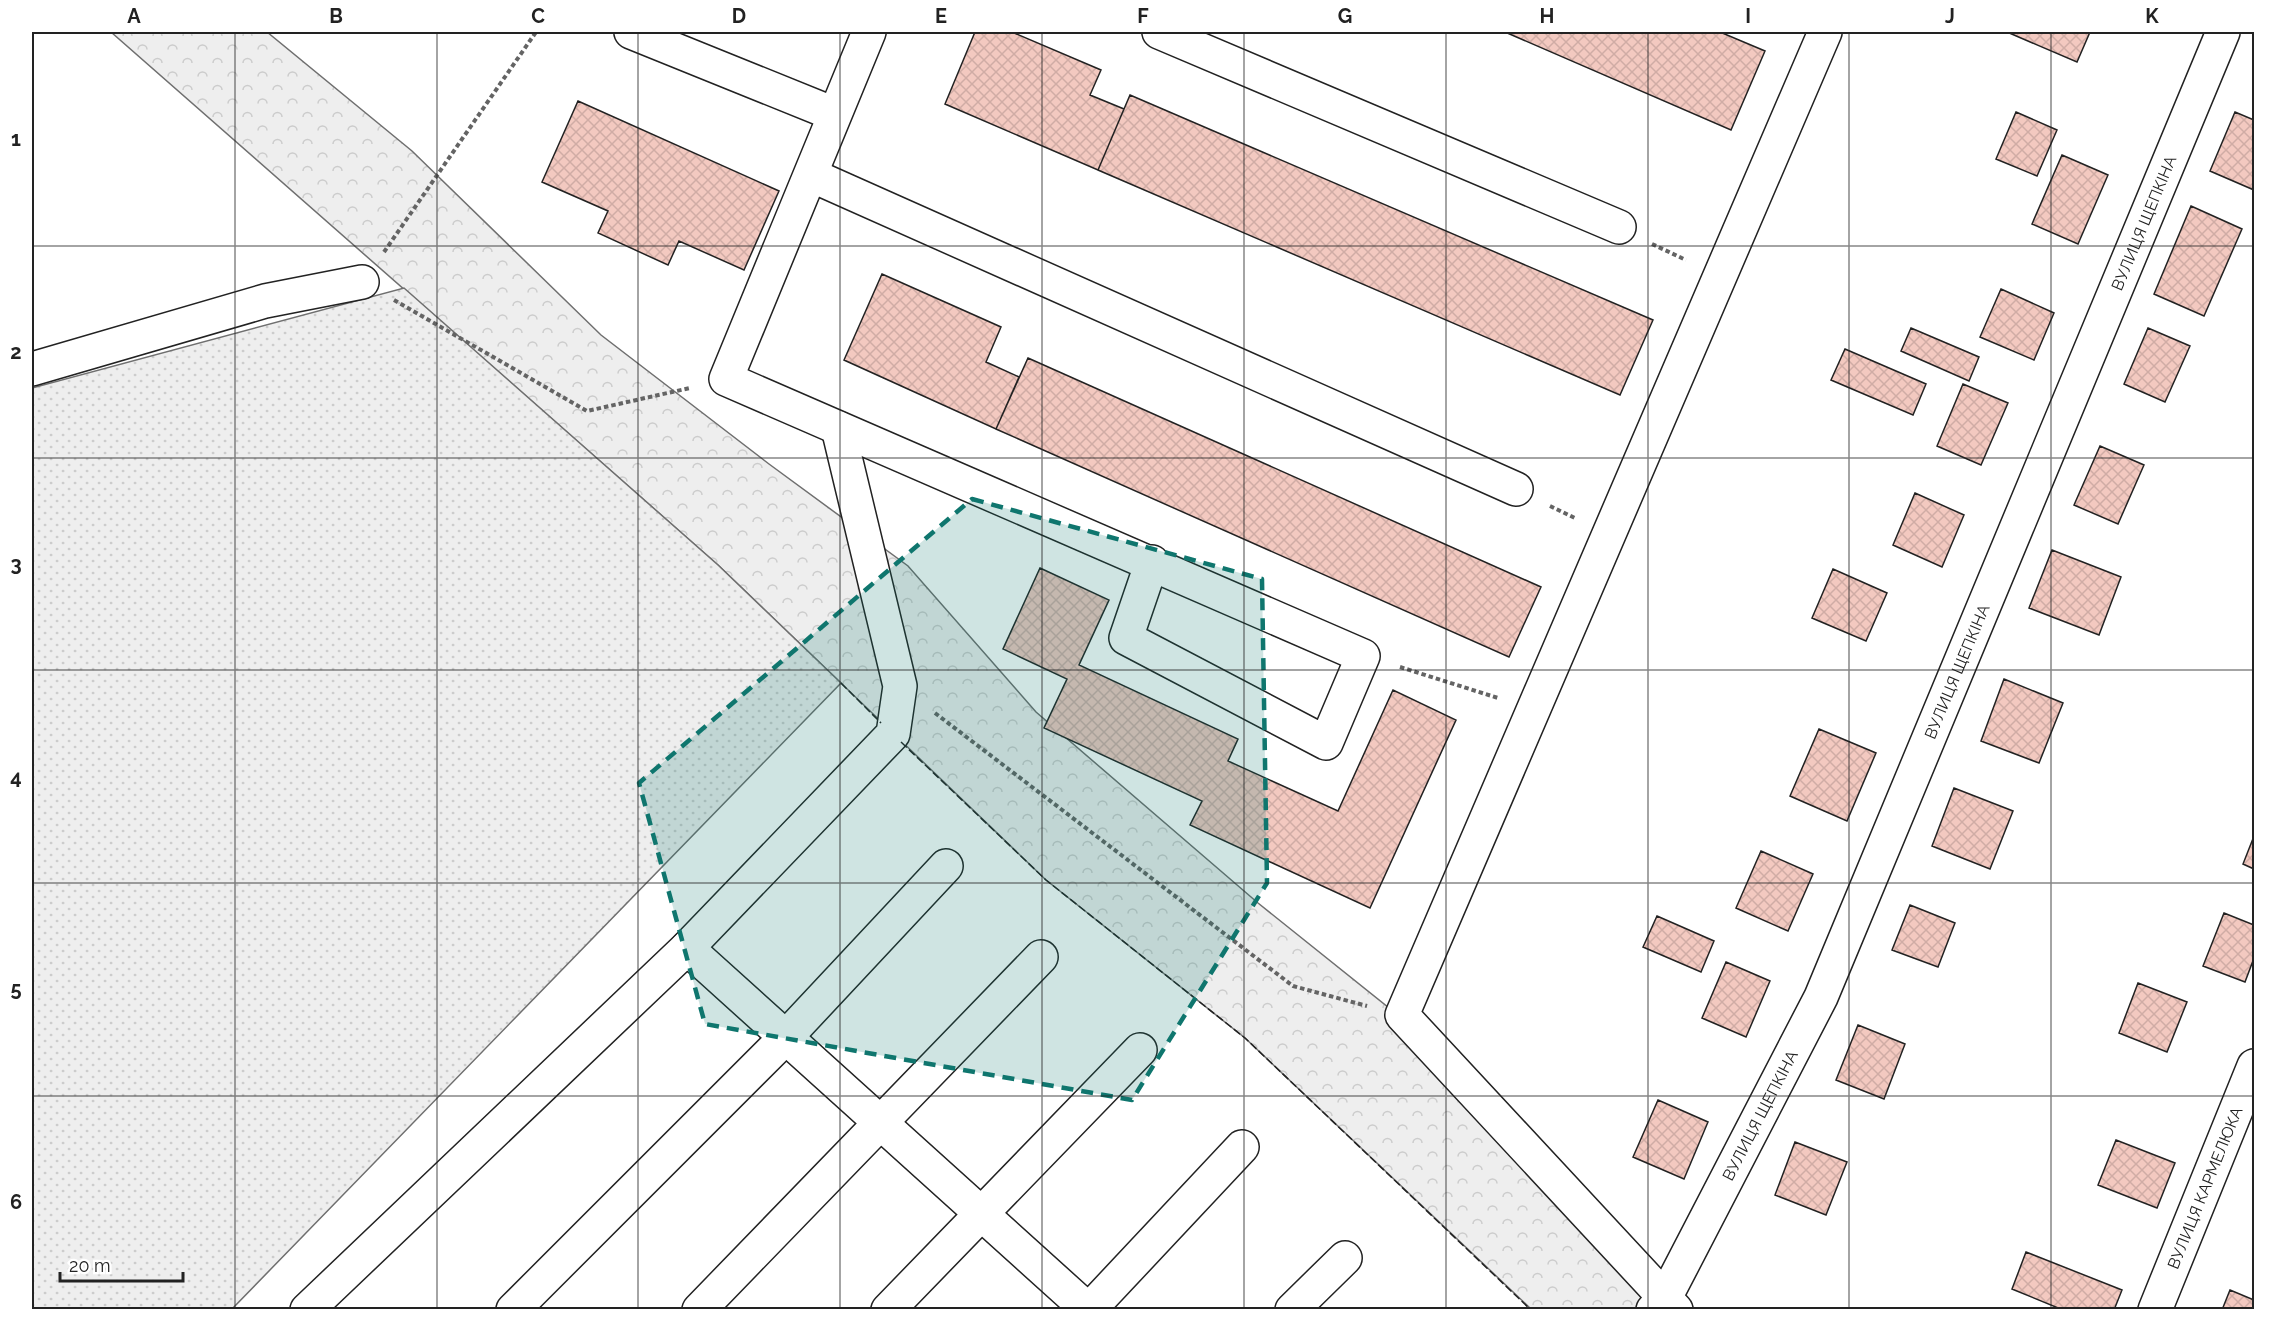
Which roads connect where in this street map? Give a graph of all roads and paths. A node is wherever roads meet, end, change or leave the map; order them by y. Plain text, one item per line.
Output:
1 (536, 32) edge
2 (631, 32) edge
3 (869, 32) edge
4 (1159, 32) edge
5 (1825, 32) edge
6 (2223, 32) edge
7 (834, 114) junction
8 (811, 174) junction
9 (1619, 227) joint
10 (1719, 274) junction
11 (362, 282) junction
12 (32, 369) edge
13 (726, 379) junction
14 (838, 428) junction
15 (1516, 489) joint
16 (1608, 535) junction
17 (1152, 562) junction
18 (1364, 656) junction
19 (900, 686) junction
20 (1534, 709) junction
21 (946, 866) dead end
22 (687, 948) junction
23 (1041, 957) dead end
24 (1402, 1015) junction
25 (786, 1037) junction
26 (1140, 1050) dead end
27 (2254, 1066) edge
28 (880, 1121) junction
29 (1242, 1147) dead end
30 (982, 1214) junction
31 (1345, 1258) dead end
32 (1665, 1306) edge
33 (307, 1310) edge
34 (513, 1310) edge
35 (699, 1310) edge
36 (888, 1310) edge
37 (1088, 1310) edge
38 (1292, 1310) edge
39 (2155, 1310) edge

1 - 11 path
2 - 7 street
3 - 7 street
4 - 9 street
5 - 10 street
6 - 32 street, ВУЛИЦЯ ЩЕПКІНА
7 - 8 street
8 - 13 street
8 - 15 street
9 - 10 path
10 - 16 street
11 - 12 street
11 - 13 path
13 - 14 street
14 - 17 street
14 - 19 street
15 - 16 path
16 - 20 street
17 - 18 street
17 - 18 street
18 - 20 path
19 - 22 street
19 - 24 path
20 - 24 street
21 - 25 street
22 - 25 street
22 - 33 street
23 - 28 street
24 - 32 street
25 - 28 street
25 - 34 street
26 - 30 street
27 - 39 street, ВУЛИЦЯ КАРМЕЛЮКА
28 - 30 street
28 - 35 street
29 - 37 street
30 - 36 street
30 - 37 street
31 - 38 street

